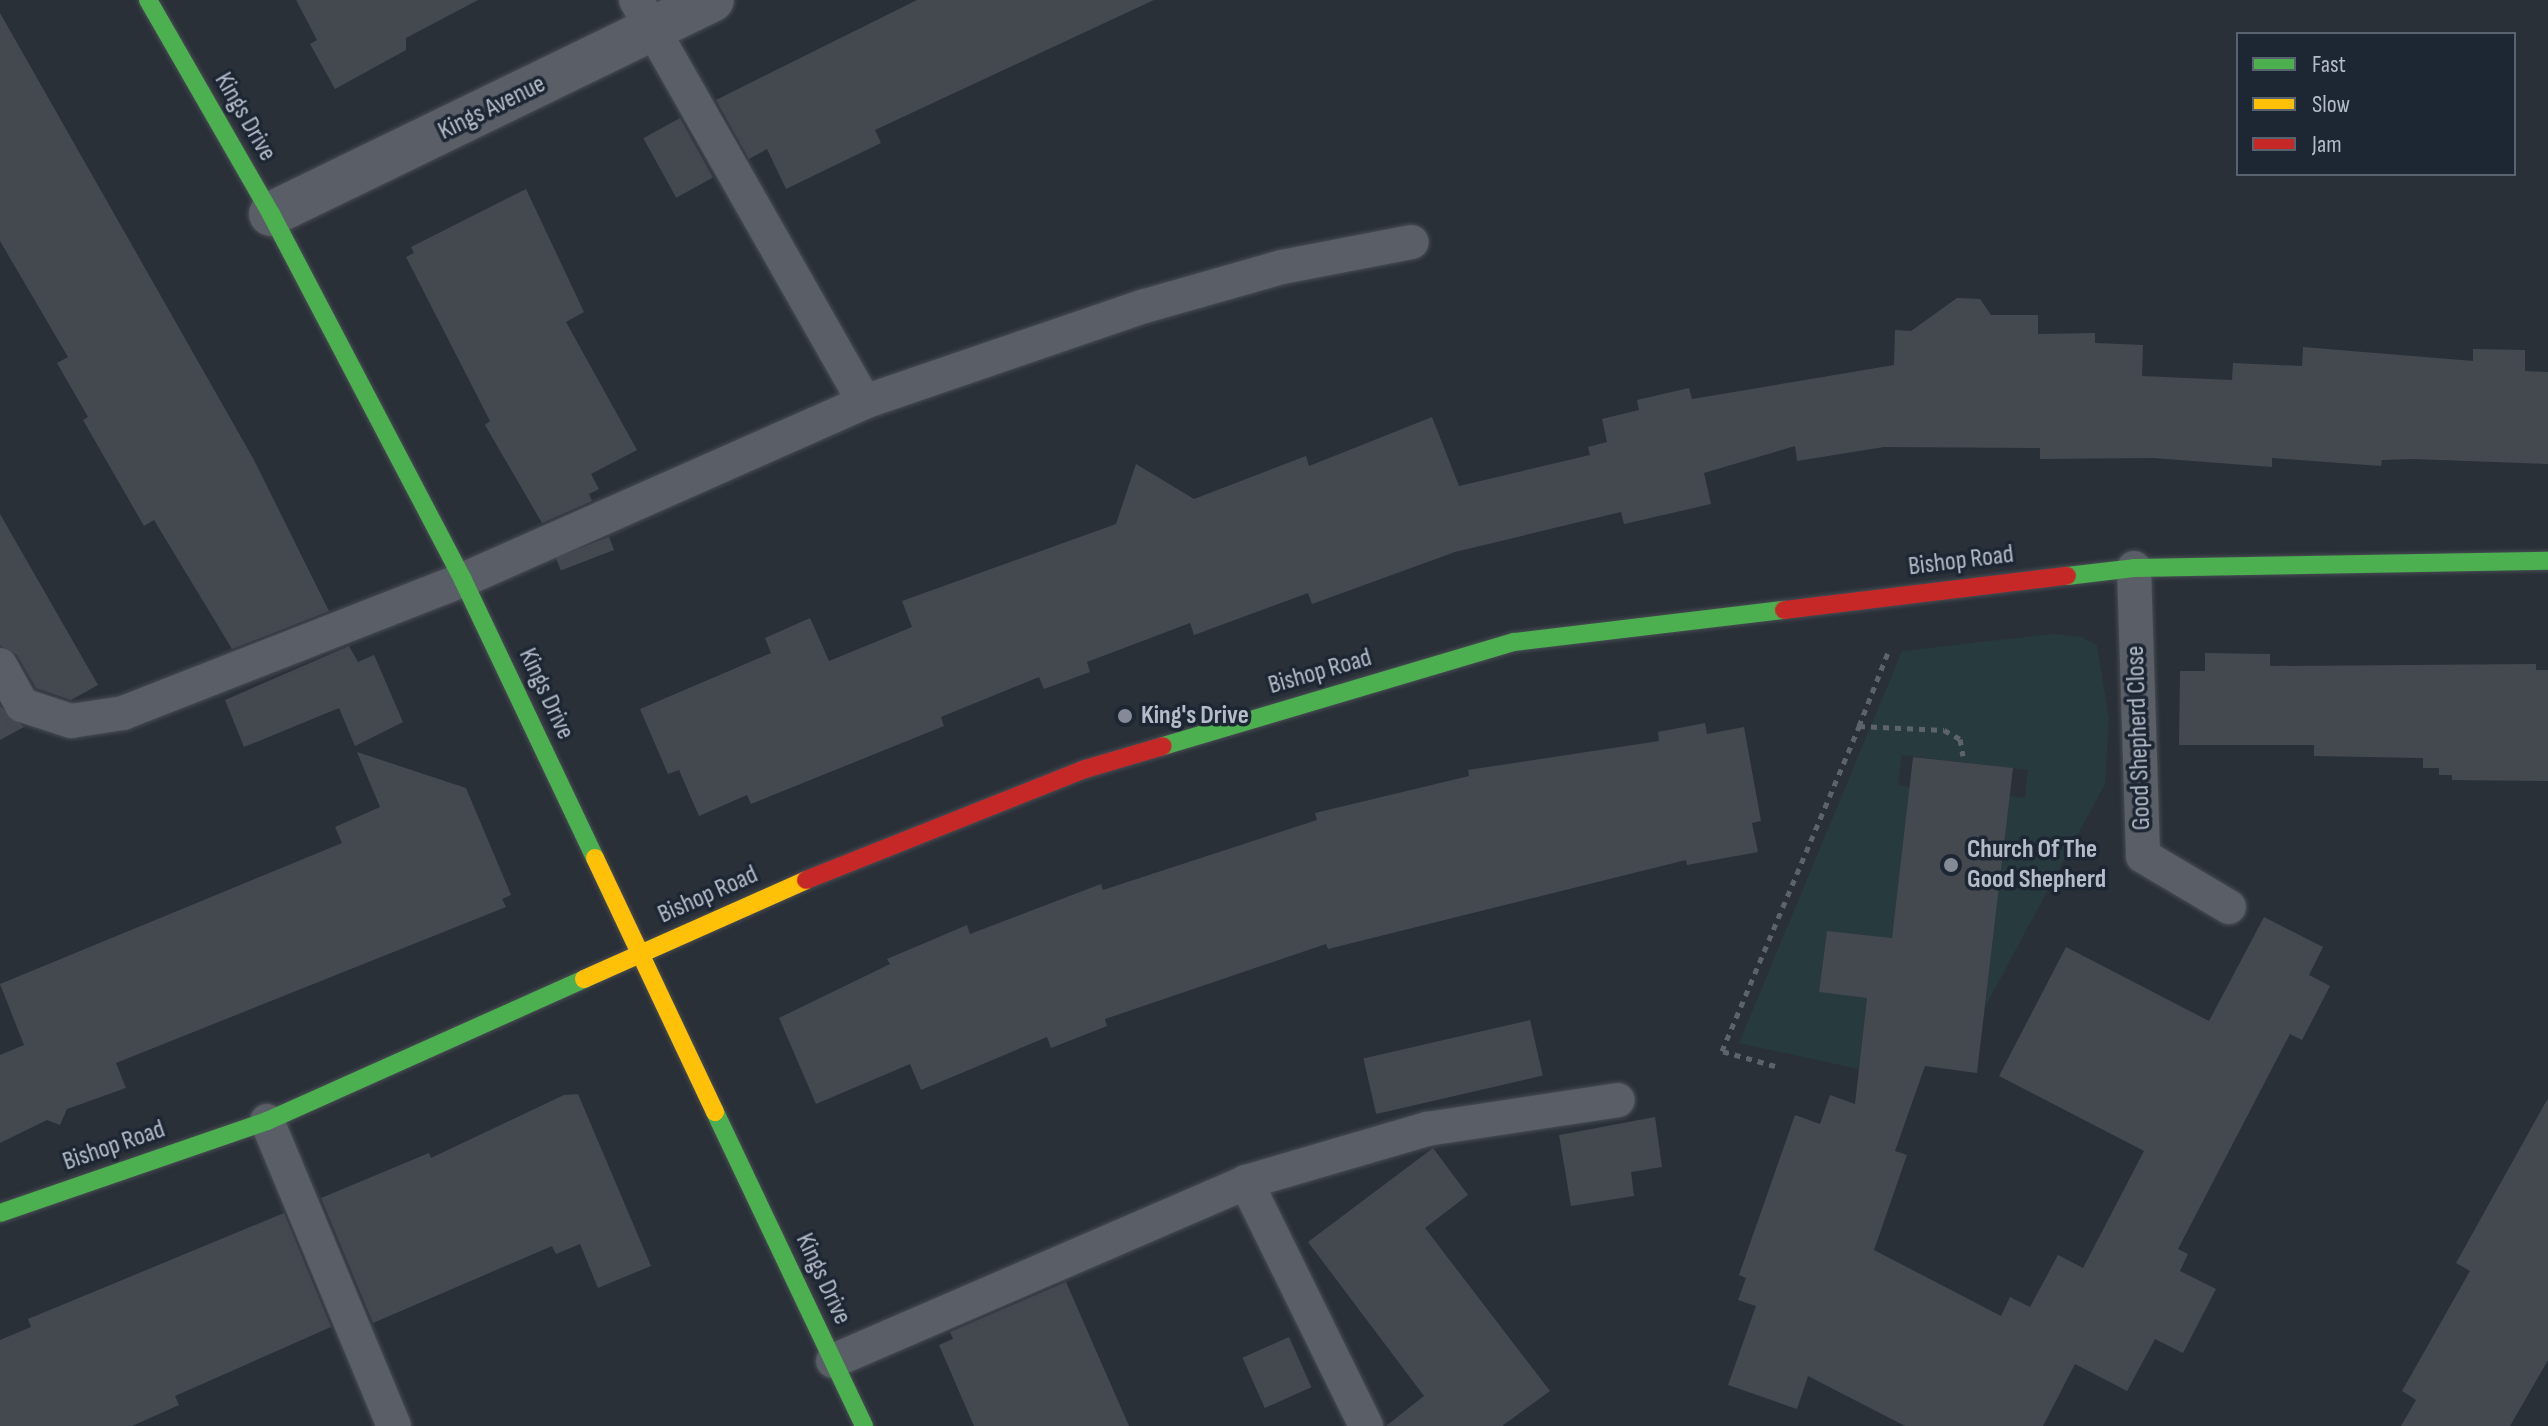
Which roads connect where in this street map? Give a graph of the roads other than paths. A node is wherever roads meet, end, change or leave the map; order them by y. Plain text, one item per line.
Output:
1 (148, 0) edge
2 (712, 0) edge
3 (644, 16) edge
4 (271, 214) junction
5 (1412, 242) dead end
6 (864, 402) junction
7 (2548, 561) edge
8 (2134, 568) junction
9 (463, 580) junction
10 (0, 665) edge
11 (2229, 907) dead end
12 (640, 954) junction
13 (1618, 1100) dead end
14 (267, 1121) junction
15 (1246, 1182) junction
16 (0, 1213) edge
17 (833, 1361) junction
18 (394, 1426) edge
19 (864, 1426) edge
20 (1366, 1426) edge

1 - 4 street, Kings Drive
2 - 3 street, Kings Avenue
3 - 4 street, Kings Avenue
3 - 6 lane
4 - 9 street, Kings Drive
5 - 6 lane
6 - 9 lane
7 - 8 street, Bishop Road
8 - 11 lane, Good Shepherd Close
8 - 12 street, Bishop Road
9 - 10 lane
9 - 12 street, Kings Drive
12 - 14 street, Bishop Road
12 - 17 street, Kings Drive
13 - 15 lane
14 - 16 street, Bishop Road
14 - 18 lane
15 - 17 lane
15 - 20 lane
17 - 19 street, Kings Drive

